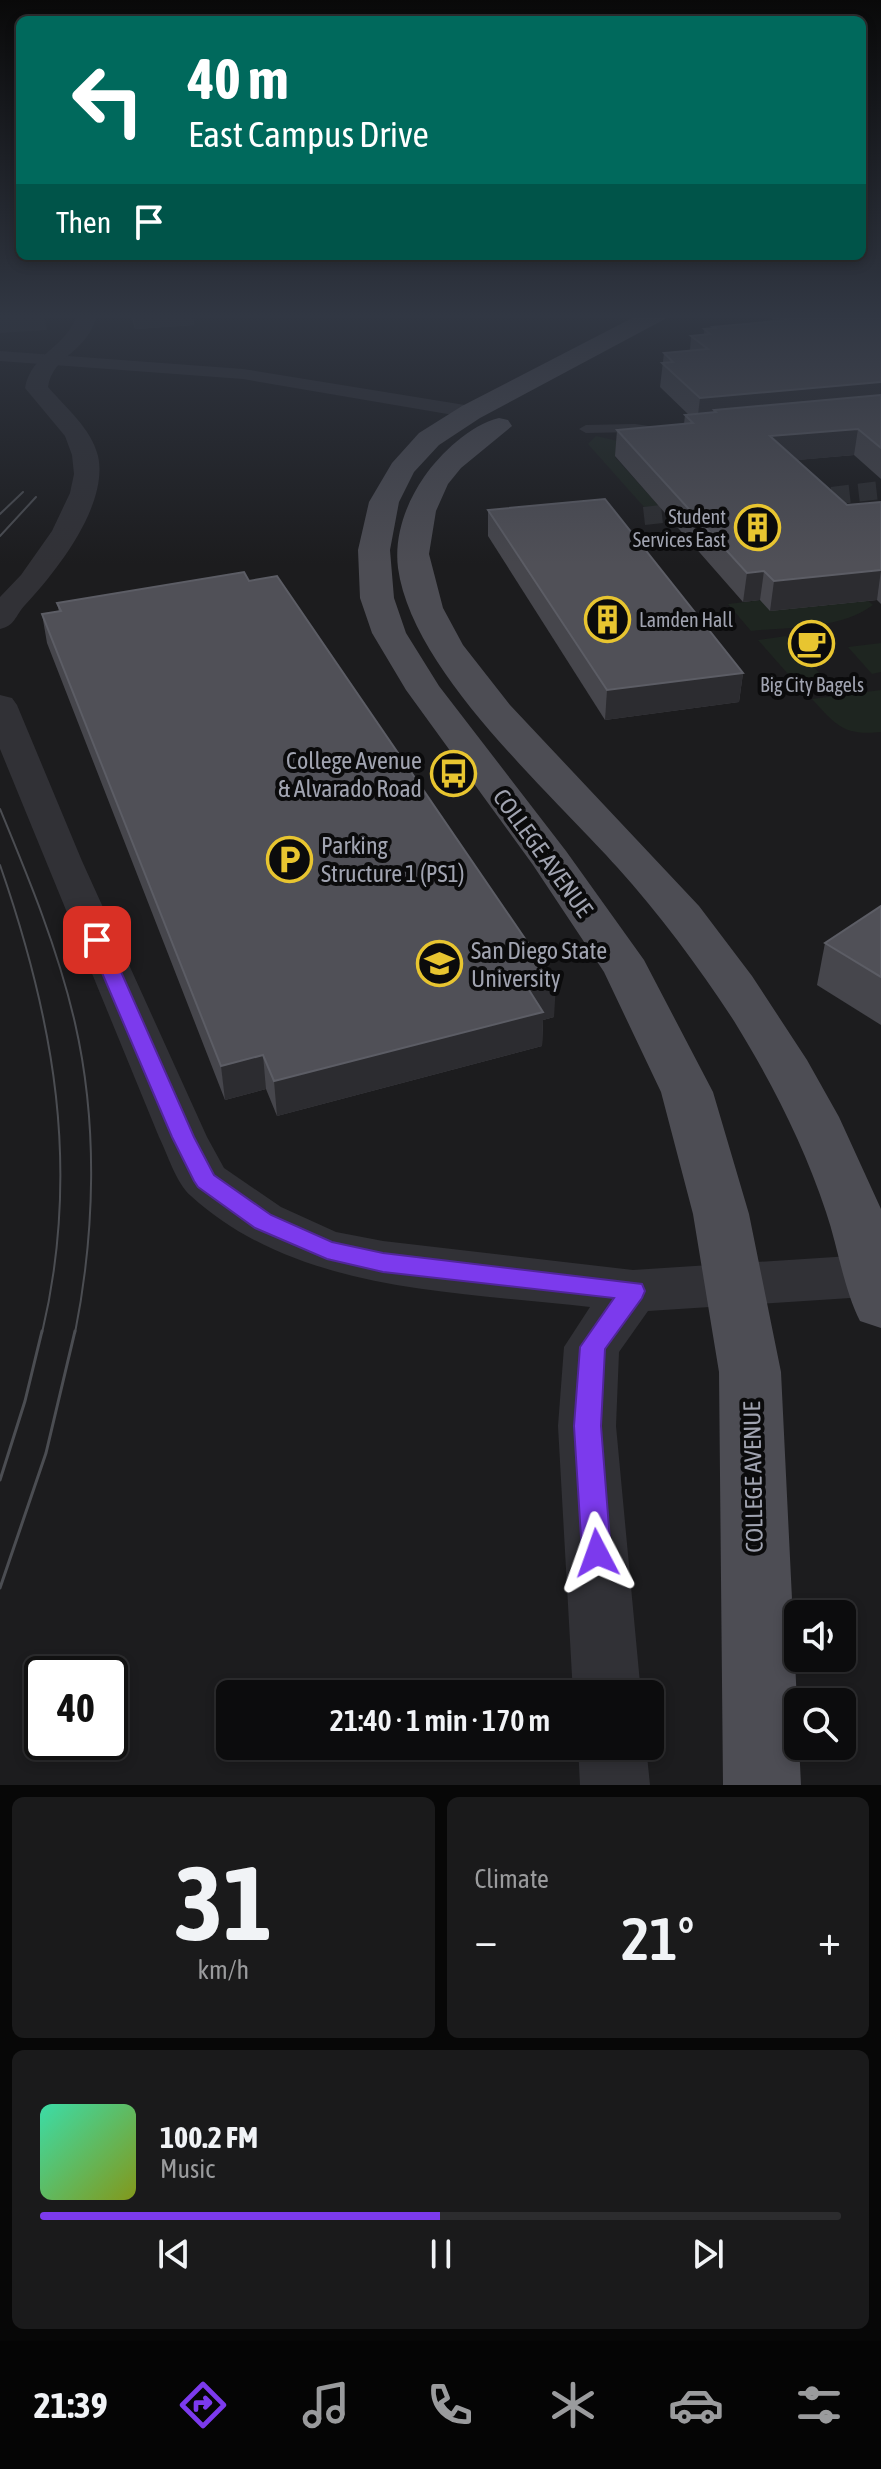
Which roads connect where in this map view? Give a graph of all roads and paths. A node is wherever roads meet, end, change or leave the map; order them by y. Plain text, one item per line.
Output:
1 (44, 397) edge
2 (333, 397) edge
3 (527, 397) edge
4 (538, 397) edge
5 (586, 429) dead end
6 (466, 432) junction
7 (680, 432) edge
8 (0, 620) edge
9 (0, 705) edge
10 (736, 1282) junction
11 (879, 1285) edge
12 (633, 1291) junction
13 (606, 1680) edge
14 (613, 1760) edge
15 (615, 1785) edge
16 (762, 1785) edge

1 - 8 street
2 - 6 street
3 - 6 main road, COLLEGE AVENUE
4 - 6 main road, COLLEGE AVENUE
5 - 7 street
6 - 10 main road, COLLEGE AVENUE
6 - 11 main road, COLLEGE AVENUE
9 - 12 street
10 - 11 street
10 - 12 street
10 - 16 main road, COLLEGE AVENUE
12 - 13 street
14 - 15 street

